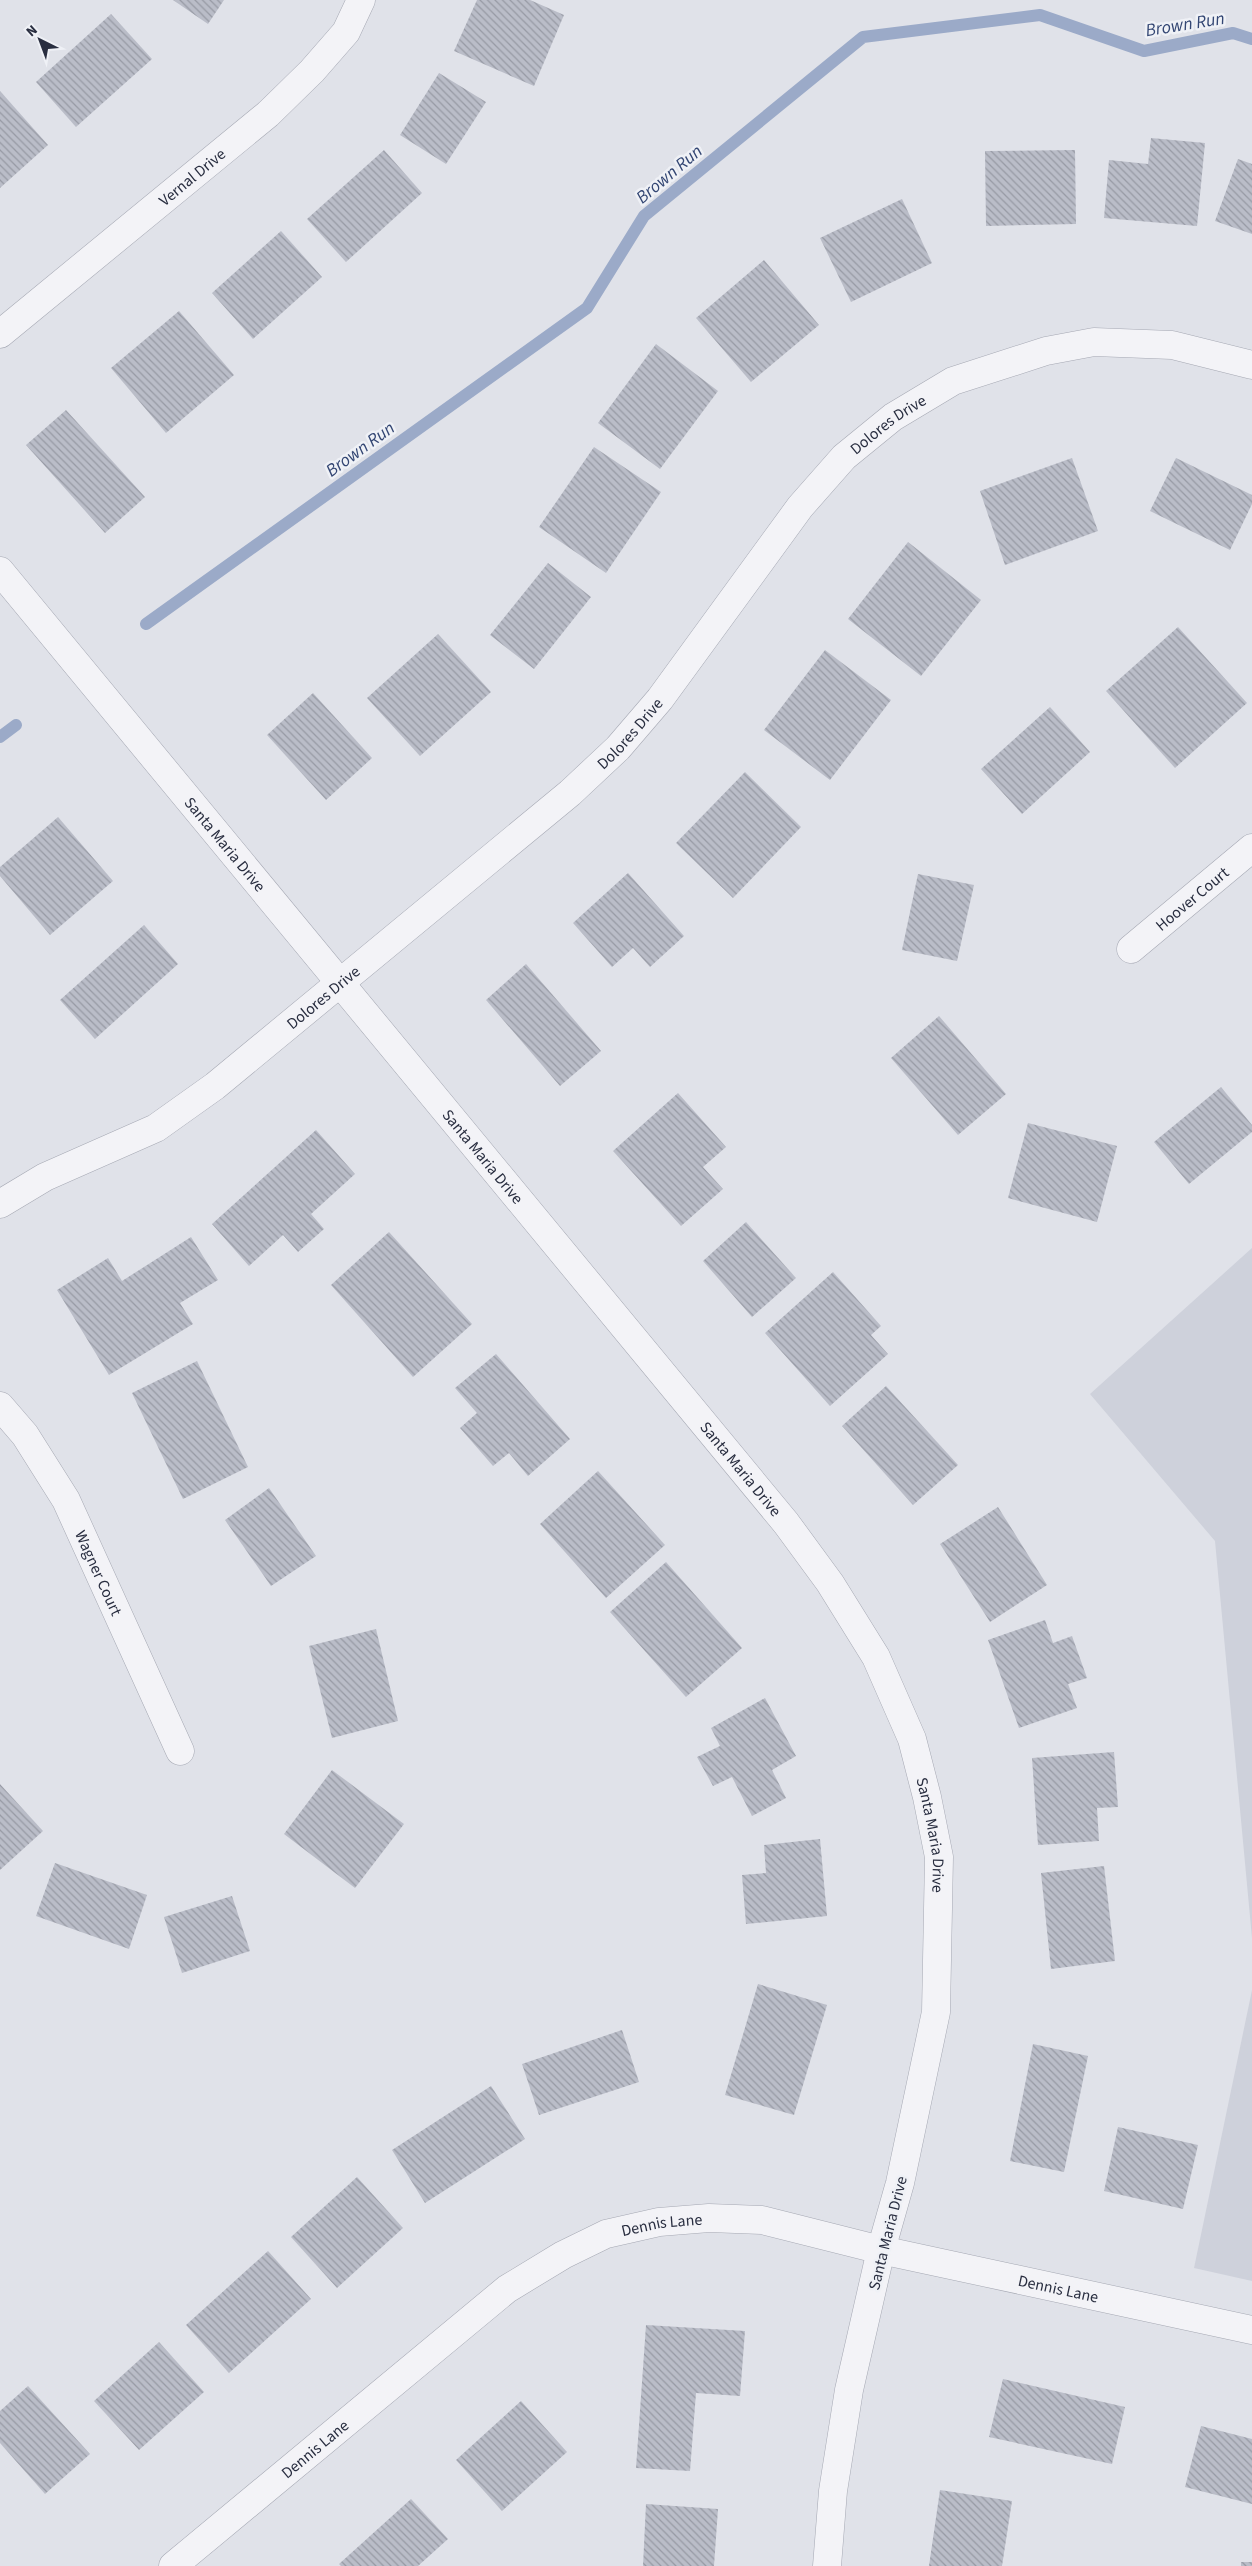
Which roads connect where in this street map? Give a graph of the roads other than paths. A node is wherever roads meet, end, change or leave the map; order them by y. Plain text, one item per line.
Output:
1 (361, 0) edge
2 (0, 334) edge
3 (1252, 366) edge
4 (0, 571) edge
5 (1252, 848) edge
6 (1131, 949) dead end
7 (340, 984) junction
8 (0, 1204) edge
9 (0, 1406) edge
10 (180, 1751) dead end
11 (881, 2250) junction
12 (1252, 2330) edge
13 (173, 2566) edge
14 (827, 2566) edge

1 - 2 street, Vernal Drive
3 - 7 street, Dolores Drive
4 - 7 street, Santa Maria Drive
5 - 6 street, Hoover Court
7 - 8 street, Dolores Drive
7 - 11 street, Santa Maria Drive
9 - 10 street, Wagner Court
11 - 12 street, Dennis Lane
11 - 13 street, Dennis Lane
11 - 14 street, Santa Maria Drive

